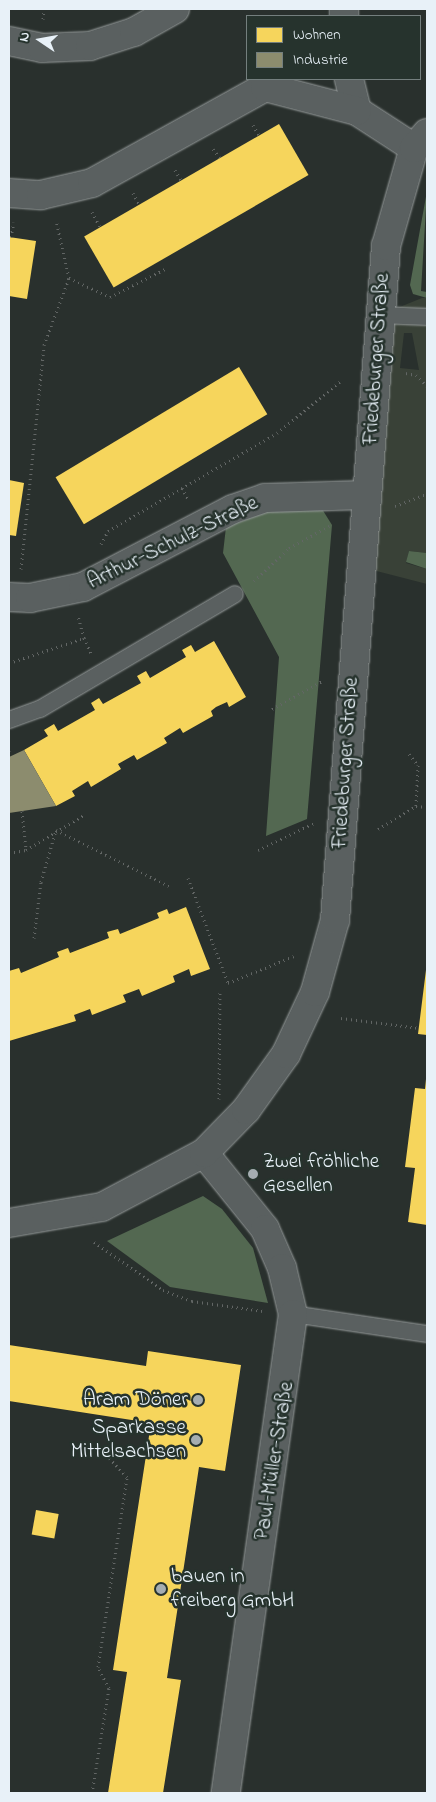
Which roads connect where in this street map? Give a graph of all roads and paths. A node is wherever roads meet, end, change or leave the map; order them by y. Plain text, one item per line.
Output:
1 (175, 9) edge
2 (9, 41) edge
3 (349, 80) edge
4 (357, 110) junction
5 (421, 141) edge
6 (178, 175) dead end
7 (182, 180) dead end
8 (9, 193) edge
9 (56, 216) dead end
10 (94, 216) dead end
11 (14, 224) dead end
12 (100, 227) dead end
13 (11, 237) dead end
14 (166, 269) dead end
15 (69, 278) junction
16 (380, 315) junction
17 (427, 317) edge
18 (342, 380) dead end
19 (367, 495) junction
20 (332, 525) dead end
21 (97, 552) dead end
22 (14, 589) edge
23 (71, 589) junction
24 (236, 594) joint
25 (9, 662) edge
26 (322, 681) dead end
27 (272, 708) dead end
28 (9, 720) edge
29 (9, 751) edge
30 (409, 754) dead end
31 (10, 756) edge
32 (416, 806) junction
33 (427, 807) edge
34 (22, 811) dead end
35 (84, 815) dead end
36 (342, 826) junction
37 (378, 829) dead end
38 (56, 830) junction
39 (26, 850) junction
40 (258, 850) dead end
41 (9, 853) edge
42 (188, 878) dead end
43 (169, 886) dead end
44 (34, 938) dead end
45 (294, 956) dead end
46 (220, 990) dead end
47 (341, 1018) dead end
48 (418, 1028) dead end
49 (232, 1124) junction
50 (204, 1153) junction
51 (9, 1222) edge
52 (94, 1242) dead end
53 (293, 1314) junction
54 (427, 1334) edge
55 (108, 1458) dead end
56 (92, 1793) edge
57 (226, 1793) edge

1 - 2 street
3 - 4 street
4 - 5 street
4 - 8 street
5 - 16 street, Friedeburger Straße
6 - 7 path
9 - 15 path
10 - 12 path
11 - 13 path
14 - 15 path
15 - 22 path
16 - 17 lane
16 - 19 street, Friedeburger Straße
18 - 21 path
19 - 23 street, Arthur-Schulz-Straße
19 - 36 street, Friedeburger Straße
20 - 24 path
22 - 23 street, Arthur-Schulz-Straße
23 - 25 path
24 - 28 lane
26 - 27 path
29 - 31 path
30 - 32 path
32 - 33 path
32 - 37 path
34 - 39 path
35 - 38 path
36 - 40 path
36 - 49 street, Friedeburger Straße
38 - 39 path
38 - 43 path
38 - 44 path
39 - 41 path
42 - 45 path
46 - 49 path
47 - 48 path
49 - 50 street, Friedeburger Straße
50 - 51 street, Friedeburger Straße
50 - 53 street, Paul-Müller-Straße
52 - 53 path
53 - 54 lane
53 - 57 street, Paul-Müller-Straße
55 - 56 path

